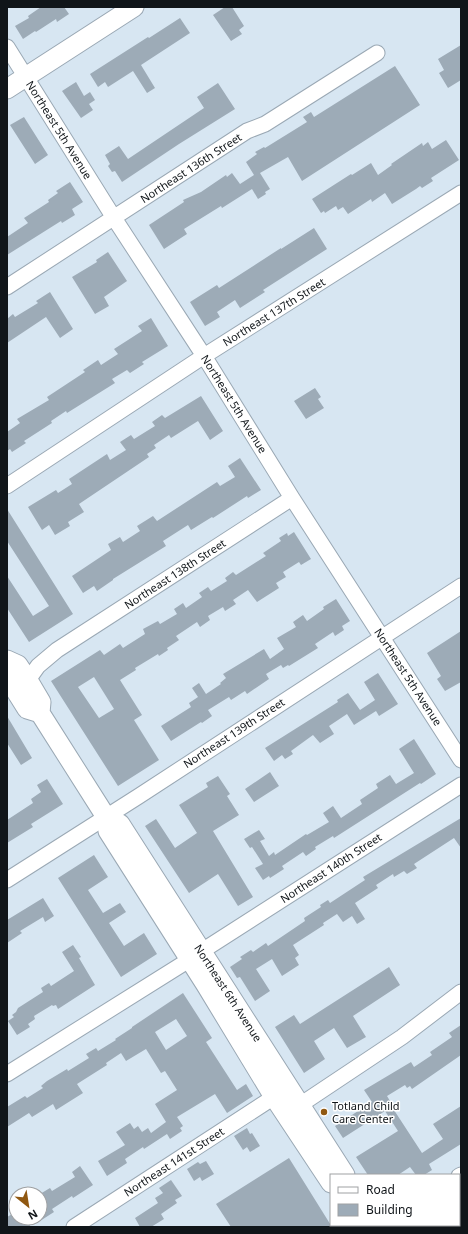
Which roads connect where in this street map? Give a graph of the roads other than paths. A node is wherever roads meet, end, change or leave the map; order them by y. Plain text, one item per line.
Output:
1 (134, 7) edge
2 (7, 47) edge
3 (377, 53) dead end
4 (26, 77) junction
5 (7, 89) edge
6 (461, 193) edge
7 (114, 218) junction
8 (7, 287) edge
9 (204, 356) junction
10 (7, 486) edge
11 (292, 498) junction
12 (461, 586) edge
13 (382, 636) junction
14 (57, 650) junction
15 (7, 660) edge
16 (7, 677) edge
17 (18, 690) edge
18 (461, 760) edge
19 (461, 785) edge
20 (106, 817) junction
21 (7, 880) edge
22 (196, 961) junction
23 (461, 992) edge
24 (7, 1074) edge
25 (274, 1097) junction
26 (300, 1105) junction
27 (343, 1174) edge
28 (330, 1181) edge
29 (74, 1227) edge

1 - 4 main road
2 - 4 street, Northeast 5th Avenue
3 - 7 street, Northeast 136th Street
4 - 5 main road
4 - 7 street, Northeast 5th Avenue
6 - 9 street, Northeast 137th Street
7 - 8 street, Northeast 136th Street
7 - 9 street, Northeast 5th Avenue
9 - 10 street, Northeast 137th Street
9 - 11 street, Northeast 5th Avenue
11 - 13 street, Northeast 5th Avenue
11 - 14 street, Northeast 138th Street
12 - 13 street, Northeast 139th Street
13 - 18 street, Northeast 5th Avenue
13 - 20 street, Northeast 139th Street
14 - 15 street, Northeast 138th Street
14 - 17 street, Northeast 138th Street
15 - 17 main road, Northeast 6th Avenue
16 - 17 main road, Northeast 6th Avenue
17 - 20 main road, Northeast 6th Avenue
19 - 22 street, Northeast 140th Street
20 - 21 street, Northeast 139th Street
20 - 22 main road, Northeast 6th Avenue
22 - 24 street, Northeast 140th Street
22 - 25 main road, Northeast 6th Avenue
22 - 26 main road
23 - 26 street
25 - 28 main road, Northeast 6th Avenue
25 - 29 street, Northeast 141st Street
26 - 27 main road

